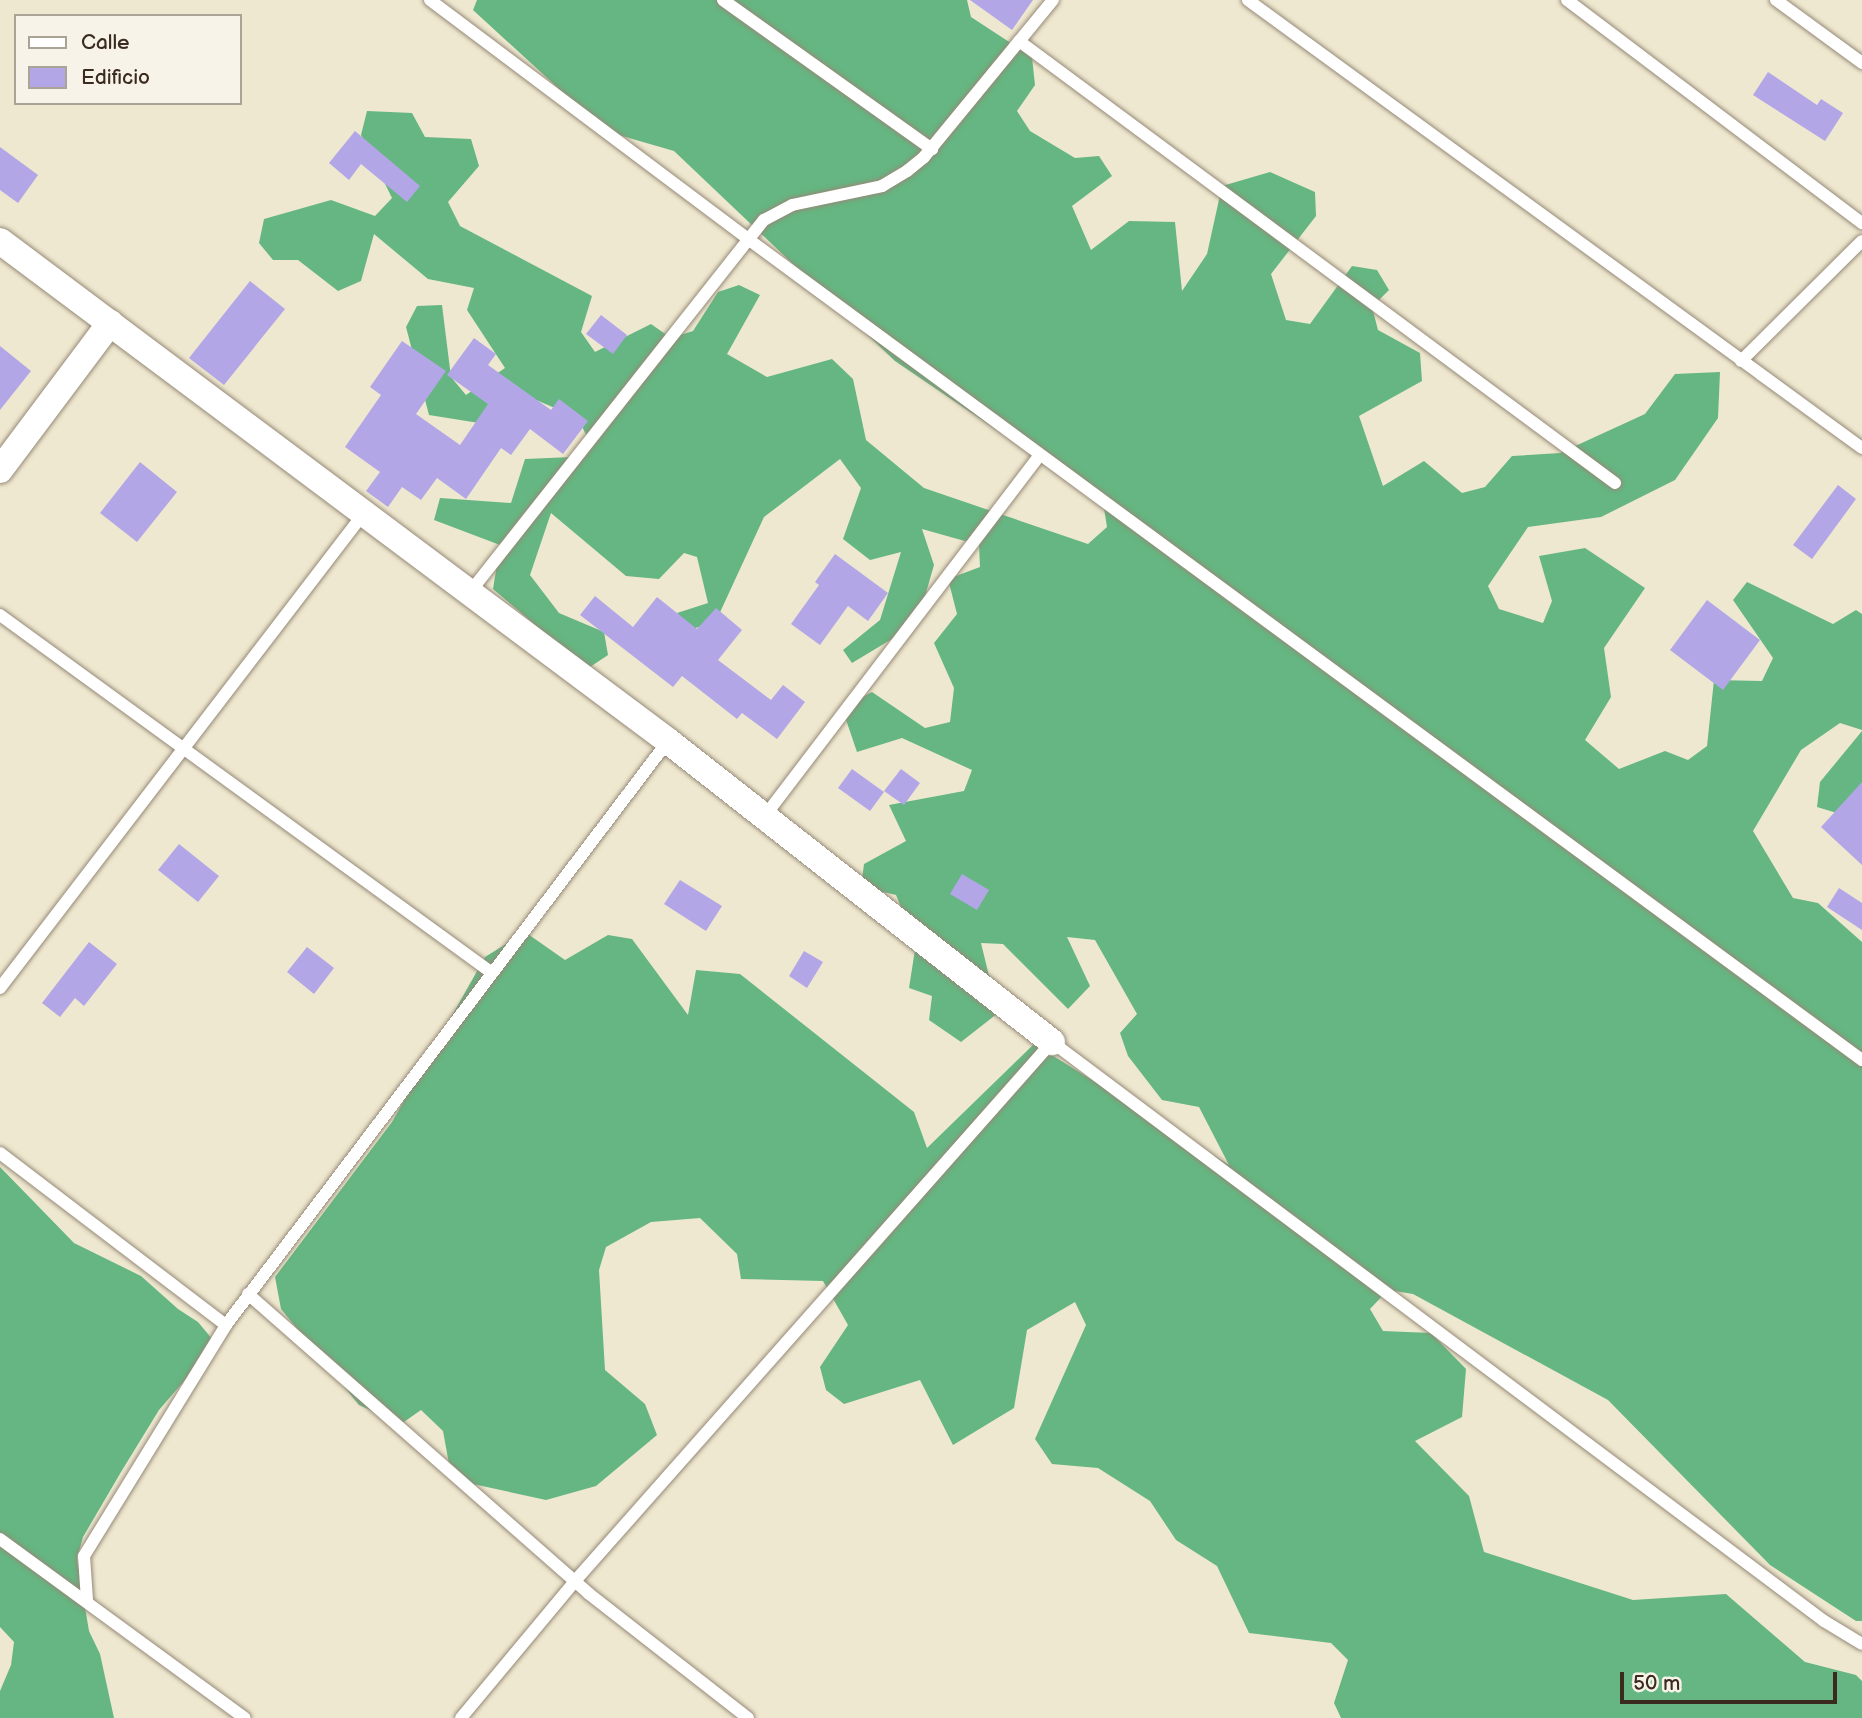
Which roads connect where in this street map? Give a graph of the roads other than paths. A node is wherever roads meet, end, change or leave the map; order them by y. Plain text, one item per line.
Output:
1 (430, 0) edge
2 (723, 0) edge
3 (1053, 0) edge
4 (1248, 0) edge
5 (1567, 0) edge
6 (1776, 0) edge
7 (1019, 41) junction
8 (1862, 63) edge
9 (932, 149) junction
10 (1862, 223) edge
11 (748, 240) junction
12 (0, 241) edge
13 (1862, 241) edge
14 (110, 323) junction
15 (1741, 361) junction
16 (1862, 449) edge
17 (1040, 455) junction
18 (0, 470) edge
19 (1615, 483) dead end
20 (364, 513) junction
21 (470, 592) junction
22 (0, 615) edge
23 (668, 741) junction
24 (184, 748) junction
25 (764, 817) junction
26 (492, 973) junction
27 (0, 988) edge
28 (1052, 1042) junction
29 (1862, 1060) edge
30 (0, 1153) edge
31 (248, 1294) junction
32 (226, 1325) junction
33 (0, 1539) edge
34 (575, 1581) junction
35 (87, 1600) junction
36 (1862, 1644) edge
37 (246, 1718) edge
38 (461, 1718) edge
39 (748, 1718) edge

1 - 11 lane
2 - 9 lane
3 - 7 lane
4 - 15 lane
5 - 10 lane
6 - 8 lane
7 - 9 lane
7 - 19 lane
9 - 11 lane
11 - 17 lane
11 - 21 lane
12 - 14 street
13 - 15 lane
14 - 18 street
14 - 20 street
15 - 16 lane
17 - 25 lane
17 - 29 lane
20 - 21 street
20 - 24 lane
21 - 23 street
22 - 24 lane
23 - 25 street
23 - 26 lane
24 - 26 lane
24 - 27 lane
25 - 28 street
26 - 31 lane
28 - 34 lane
28 - 36 lane
30 - 32 lane
31 - 32 lane
31 - 34 lane
32 - 35 lane
33 - 35 lane
34 - 38 lane
34 - 39 lane
35 - 37 lane

